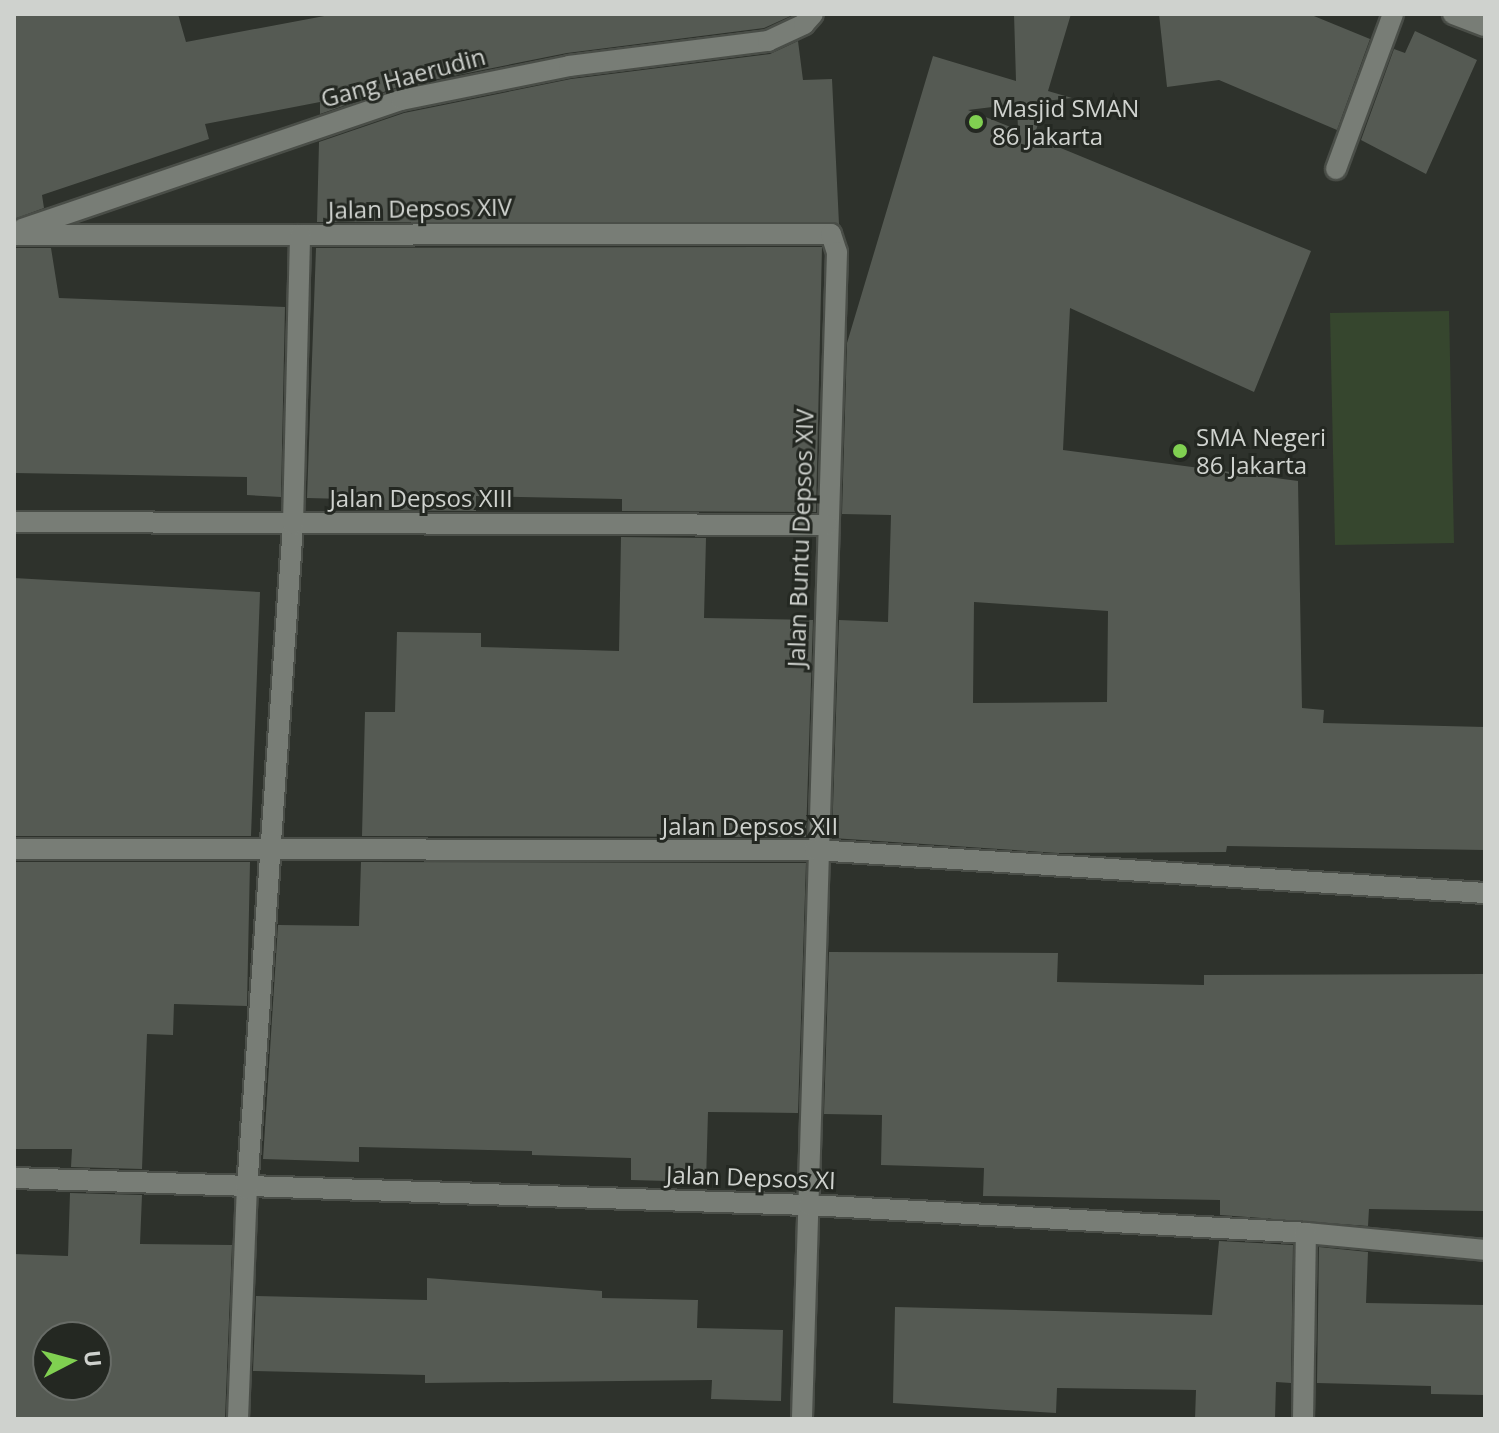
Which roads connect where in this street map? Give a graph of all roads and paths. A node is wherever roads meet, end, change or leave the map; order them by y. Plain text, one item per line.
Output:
1 (813, 14) edge
2 (1393, 14) edge
3 (1453, 14) edge
4 (1485, 26) edge
5 (1336, 169) dead end
6 (826, 231) joint
7 (14, 233) edge
8 (300, 235) junction
9 (14, 522) edge
10 (293, 524) junction
11 (827, 525) junction
12 (14, 849) edge
13 (815, 850) junction
14 (268, 852) junction
15 (1485, 893) edge
16 (14, 1178) edge
17 (247, 1189) junction
18 (809, 1205) junction
19 (1306, 1233) junction
20 (1485, 1250) edge
21 (238, 1419) edge
22 (802, 1419) edge
23 (1303, 1419) edge

1 - 7 street, Gang Haerudin
2 - 5 street
3 - 4 street
6 - 8 street, Jalan Depsos XIV
6 - 11 street, Jalan Buntu Depsos XIV
7 - 8 street, Jalan Depsos XIV
8 - 10 street
9 - 10 street, Jalan Depsos XIII
10 - 11 street, Jalan Depsos XIII
10 - 14 street
11 - 13 street, Jalan Buntu Depsos XIV
12 - 14 street, Jalan Depsos XII
13 - 14 street, Jalan Depsos XII
13 - 15 street, Jalan Depsos XII
13 - 18 street, Jalan Buntu Depsos XIV
14 - 17 street
16 - 17 street, Jalan Depsos XI
17 - 18 street, Jalan Depsos XI
17 - 21 street
18 - 19 street, Jalan Depsos XI
18 - 22 street, Jalan Buntu Depsos XIV
19 - 20 street, Jalan Depsos XI
19 - 23 street

